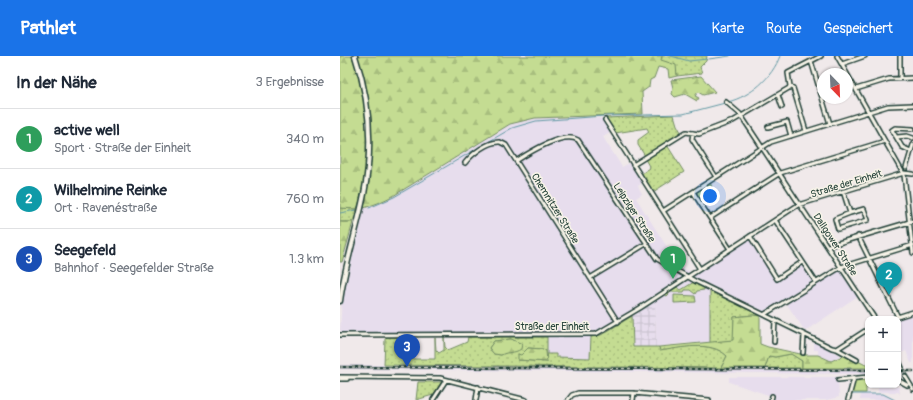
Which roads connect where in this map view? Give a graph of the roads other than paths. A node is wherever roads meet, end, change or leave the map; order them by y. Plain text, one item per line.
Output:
1 (355, 56) edge
2 (821, 56) edge
3 (837, 56) edge
4 (865, 56) edge
5 (900, 56) edge
6 (811, 61) junction
7 (842, 64) junction
8 (844, 68) edge
9 (817, 76) edge
10 (900, 78) junction
11 (913, 78) edge
12 (853, 84) edge
13 (790, 86) junction
14 (856, 89) junction
15 (778, 95) junction
16 (726, 102) dead end
17 (825, 104) edge
18 (913, 105) edge
19 (782, 107) dead end
20 (869, 112) junction
21 (742, 117) junction
22 (605, 120) dead end
23 (830, 124) junction
24 (768, 127) dead end
25 (913, 129) edge
26 (806, 132) junction
27 (693, 133) junction
28 (791, 136) junction
29 (897, 137) junction
30 (913, 138) edge
31 (885, 141) junction
32 (913, 145) edge
33 (762, 147) junction
34 (911, 151) junction
35 (516, 161) junction
36 (465, 163) dead end
37 (633, 165) junction
38 (906, 168) dead end
39 (780, 173) junction
40 (904, 174) junction
41 (913, 174) edge
42 (716, 177) junction
43 (843, 191) junction
44 (693, 192) junction
45 (801, 205) junction
46 (662, 211) junction
47 (850, 214) junction
48 (710, 218) junction
49 (775, 220) junction
50 (911, 221) edge
51 (750, 236) junction
52 (858, 236) junction
53 (646, 244) junction
54 (912, 245) edge
55 (828, 246) junction
56 (730, 249) junction
57 (913, 253) edge
58 (869, 258) junction
59 (802, 262) junction
60 (841, 267) junction
61 (700, 269) junction
62 (688, 276) junction
63 (590, 278) junction
64 (816, 282) junction
65 (340, 301) edge
66 (913, 312) edge
67 (765, 314) junction
68 (873, 316) edge
69 (898, 316) edge
70 (901, 316) edge
71 (775, 320) junction
72 (618, 322) junction
73 (865, 331) edge
74 (340, 335) edge
75 (804, 335) junction
76 (774, 342) dead end
77 (838, 349) junction
78 (803, 354) dead end
79 (857, 360) dead end
80 (905, 376) tunnel mouth
81 (865, 377) edge
82 (340, 378) edge
83 (854, 378) junction
84 (446, 380) junction
85 (838, 380) dead end
86 (901, 382) edge
87 (907, 385) dead end
88 (478, 387) junction
89 (913, 389) edge
90 (634, 393) junction
91 (518, 399) edge
92 (700, 399) edge
93 (433, 400) edge
94 (476, 400) edge
95 (526, 400) edge
96 (568, 400) edge
97 (633, 400) edge
98 (709, 400) edge
99 (848, 400) edge

1 - 65 main road
2 - 6 street
3 - 7 street
4 - 7 street
5 - 10 street
6 - 9 street
6 - 13 street
7 - 8 street
10 - 11 street
10 - 14 street
12 - 14 street
13 - 15 street
13 - 26 street
14 - 20 street
15 - 19 street
15 - 21 street
16 - 21 street, Dallgower Straße
17 - 23 street
18 - 20 street
20 - 23 street
20 - 31 street
21 - 27 street
21 - 33 street, Dallgower Straße
22 - 37 street
23 - 26 street
24 - 28 street
25 - 29 street
26 - 28 street
27 - 37 street
27 - 42 street
28 - 33 street
29 - 30 street
29 - 34 street
31 - 39 street
31 - 40 street
32 - 34 street
33 - 39 street, Dallgower Straße
33 - 42 street
34 - 38 street
35 - 36 street, Chemnitzer Straße
35 - 53 street, Leipziger Straße
35 - 63 street, Chemnitzer Straße
37 - 46 street
39 - 45 street, Dallgower Straße
39 - 48 street
40 - 41 street, Straße der Einheit
40 - 43 street, Straße der Einheit
40 - 50 street
42 - 44 street
43 - 45 street, Straße der Einheit
43 - 47 street
44 - 46 street
44 - 48 street
45 - 49 street, Straße der Einheit
45 - 55 street, Dallgower Straße
46 - 61 street
47 - 47 street
48 - 56 street
49 - 51 street, Straße der Einheit
49 - 59 street
50 - 52 street
50 - 54 street
51 - 56 street, Straße der Einheit
51 - 59 street
52 - 55 street
52 - 58 street
53 - 62 street, Leipziger Straße
53 - 63 street
54 - 57 street
54 - 58 street
55 - 60 street, Dallgower Straße
56 - 61 street, Straße der Einheit
58 - 60 street
58 - 69 street
59 - 64 street
60 - 64 street
60 - 68 street, Dallgower Straße
61 - 62 street, Straße der Einheit
62 - 67 street, Leipziger Straße
62 - 72 street, Straße der Einheit
63 - 72 street, Chemnitzer Straße
64 - 67 street
66 - 70 street
67 - 71 street, Leipziger Straße
71 - 75 street, Leipziger Straße
71 - 76 street
72 - 74 street, Straße der Einheit
73 - 77 street
75 - 77 street, Leipziger Straße
75 - 78 street
77 - 79 street, Leipziger Straße
80 - 89 street
81 - 83 street
82 - 84 street
83 - 85 street
83 - 99 street
84 - 88 street
84 - 93 street
86 - 87 street
88 - 91 street
88 - 94 street
90 - 92 street
90 - 96 street
90 - 97 street
91 - 95 street
92 - 98 street

